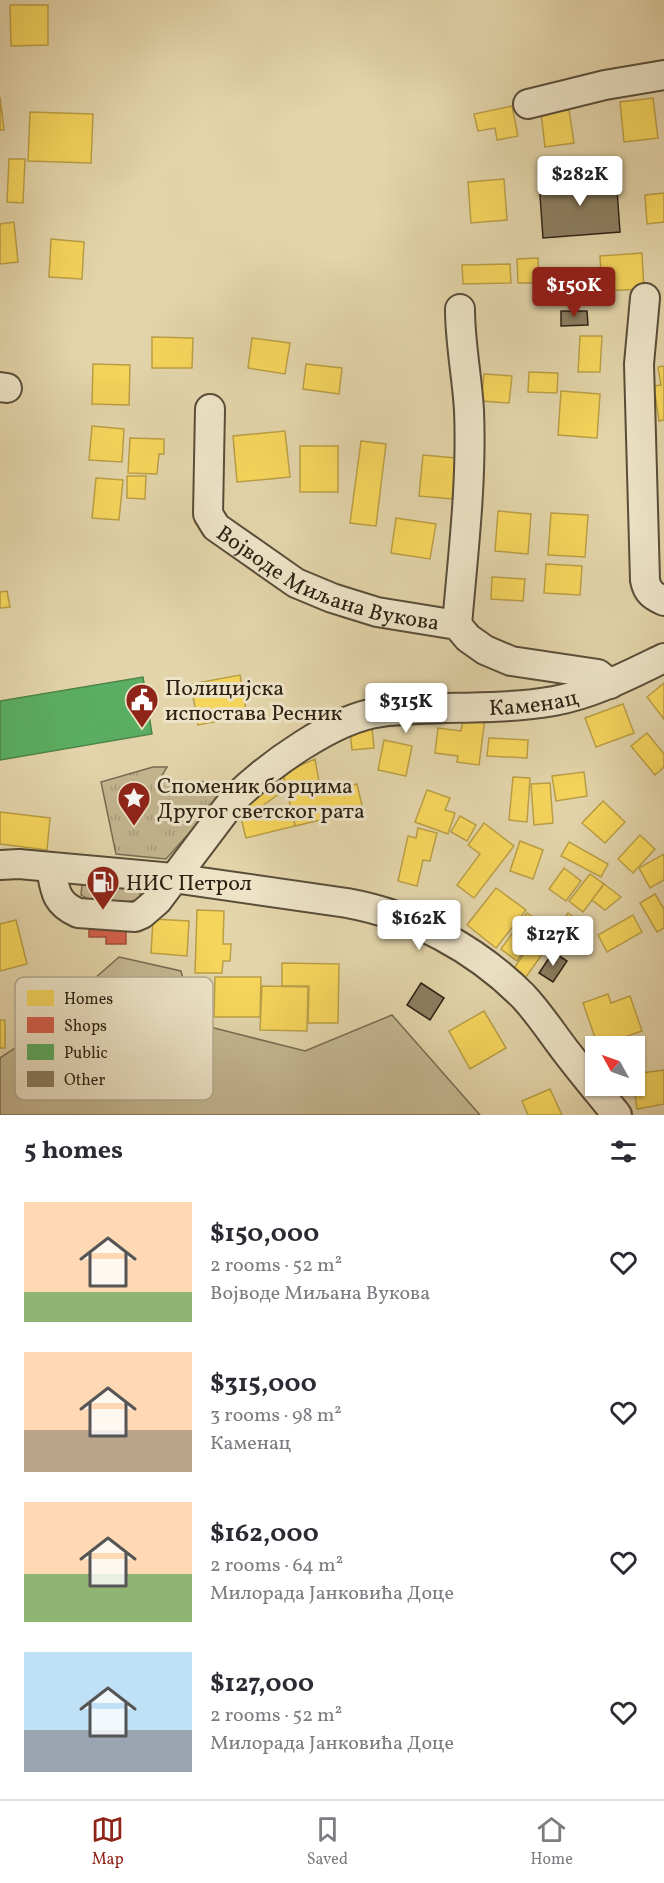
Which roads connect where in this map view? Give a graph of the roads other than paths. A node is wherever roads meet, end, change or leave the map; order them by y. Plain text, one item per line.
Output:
1 (664, 75) edge
2 (528, 104) dead end
3 (645, 298) dead end
4 (460, 309) dead end
5 (210, 409) dead end
6 (664, 601) edge
7 (457, 625) junction
8 (664, 658) edge
9 (610, 684) junction
10 (0, 865) edge
11 (51, 868) junction
12 (173, 878) junction
13 (617, 1115) edge

1 - 2 street
3 - 6 street
4 - 7 street, Војводе Миљана Вукова
5 - 7 street, Војводе Миљана Вукова
7 - 9 street, Војводе Миљана Вукова
8 - 9 street, Каменац
9 - 12 street, Каменац
10 - 11 street
11 - 12 street
11 - 12 street, Каменац
12 - 13 street

